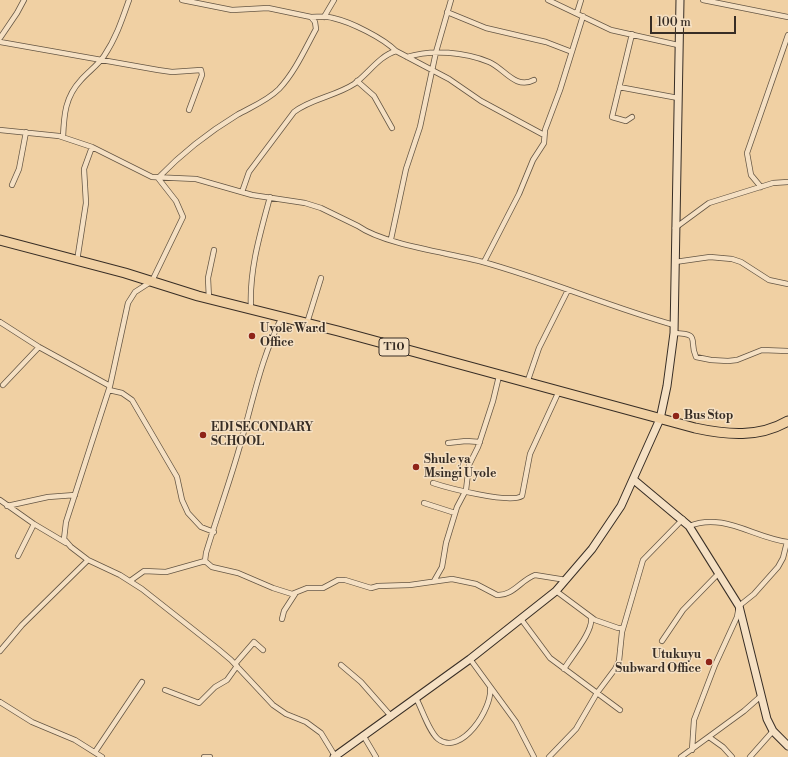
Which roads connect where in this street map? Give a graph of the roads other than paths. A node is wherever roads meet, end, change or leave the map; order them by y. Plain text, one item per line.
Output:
1 (24, 0) edge
2 (129, 0) edge
3 (182, 0) edge
4 (334, 0) edge
5 (451, 0) edge
6 (548, 0) edge
7 (581, 0) edge
8 (680, 0) edge
9 (703, 0) edge
10 (556, 2) edge
11 (447, 12) junction
12 (577, 13) junction
13 (583, 16) junction
14 (311, 17) junction
15 (324, 17) junction
16 (788, 17) edge
17 (632, 34) junction
18 (788, 35) edge
19 (0, 38) edge
20 (0, 42) edge
21 (678, 45) junction
22 (396, 51) junction
23 (436, 52) junction
24 (572, 52) junction
25 (407, 57) junction
26 (100, 61) junction
27 (432, 71) junction
28 (534, 80) dead end
29 (357, 81) junction
30 (620, 88) junction
31 (678, 98) junction
32 (189, 110) dead end
33 (632, 117) dead end
34 (392, 128) dead end
35 (0, 130) edge
36 (26, 132) junction
37 (544, 135) junction
38 (63, 137) junction
39 (92, 147) junction
40 (158, 178) junction
41 (788, 182) edge
42 (12, 185) dead end
43 (761, 187) junction
44 (242, 192) junction
45 (270, 197) junction
46 (675, 228) junction
47 (391, 239) junction
48 (0, 240) edge
49 (214, 250) dead end
50 (77, 261) junction
51 (484, 262) junction
52 (675, 262) junction
53 (321, 278) dead end
54 (152, 281) junction
55 (788, 284) edge
56 (568, 290) junction
57 (209, 299) junction
58 (251, 309) junction
59 (282, 317) junction
60 (0, 322) edge
61 (307, 323) junction
62 (674, 325) junction
63 (674, 333) junction
64 (39, 347) junction
65 (788, 351) edge
66 (499, 376) junction
67 (526, 383) junction
68 (3, 385) dead end
69 (109, 388) junction
70 (559, 391) junction
71 (660, 419) junction
72 (787, 423) edge
73 (480, 442) junction
74 (448, 443) dead end
75 (634, 480) junction
76 (433, 483) dead end
77 (465, 493) junction
78 (75, 495) junction
79 (0, 500) edge
80 (424, 503) dead end
81 (7, 506) junction
82 (455, 513) junction
83 (683, 519) junction
84 (34, 524) junction
85 (689, 526) junction
86 (214, 532) junction
87 (787, 542) edge
88 (66, 543) junction
89 (18, 556) dead end
90 (88, 560) junction
91 (205, 560) junction
92 (718, 574) junction
93 (566, 580) junction
94 (130, 581) junction
95 (433, 582) junction
96 (556, 591) junction
97 (295, 594) junction
98 (739, 606) junction
99 (591, 617) junction
100 (282, 619) dead end
101 (521, 619) junction
102 (623, 628) junction
103 (662, 641) dead end
104 (263, 650) dead end
105 (0, 651) edge
106 (470, 659) junction
107 (236, 665) junction
108 (340, 665) dead end
109 (564, 669) junction
110 (142, 682) dead end
111 (490, 688) junction
112 (165, 690) dead end
113 (596, 693) junction
114 (761, 696) junction
115 (416, 698) junction
116 (0, 702) edge
117 (620, 710) dead end
118 (390, 715) junction
119 (773, 731) junction
120 (363, 735) junction
121 (709, 737) junction
122 (788, 746) edge
123 (692, 750) junction
124 (95, 752) junction
125 (102, 757) edge
126 (204, 757) edge
127 (210, 757) edge
128 (335, 757) edge
129 (376, 757) edge
130 (534, 757) edge
131 (549, 757) edge
132 (681, 757) edge
133 (732, 757) edge
134 (750, 757) edge

1 - 19 street
2 - 26 street
3 - 14 street
4 - 15 street
5 - 11 street
6 - 10 street
7 - 12 street
8 - 21 street
9 - 16 street
10 - 12 street
11 - 23 street
11 - 24 street
12 - 13 street
13 - 17 street
13 - 24 street
14 - 15 street
14 - 40 street
15 - 22 street
17 - 21 street
17 - 30 street
18 - 43 street
20 - 26 street
21 - 31 street
22 - 25 street
22 - 29 street
23 - 25 street
23 - 27 street
23 - 28 street
24 - 37 street
25 - 27 street
26 - 32 street
26 - 38 street
27 - 37 street
27 - 47 street
29 - 34 street
29 - 44 street
30 - 31 street
30 - 33 street
31 - 46 street
35 - 36 street
36 - 38 street
36 - 42 street
37 - 51 street
38 - 39 street
39 - 40 street
39 - 50 street
40 - 44 street
40 - 54 street
41 - 43 street
43 - 46 street
44 - 45 street
45 - 47 street
45 - 58 street
46 - 52 street
47 - 51 street
48 - 50 highway, T10
49 - 57 street
50 - 54 highway, T10
51 - 56 street
52 - 55 street
52 - 62 street
53 - 61 street
54 - 57 highway, T10
54 - 69 street
56 - 62 street
56 - 67 street
57 - 58 highway, T10
58 - 59 highway, T10
59 - 61 highway, T10
59 - 86 street
60 - 64 street
61 - 66 highway, T10
62 - 63 street
63 - 65 street
63 - 71 street
64 - 68 street
64 - 69 street
66 - 67 highway, T10
66 - 73 street
67 - 70 highway, T10
69 - 78 street
69 - 86 street
70 - 71 highway, T10
70 - 77 street
71 - 72 highway, T10
71 - 75 street
73 - 74 street
73 - 77 street
75 - 83 street
75 - 93 street
76 - 77 street
77 - 82 street
78 - 81 street
78 - 88 street
79 - 81 street
80 - 82 street
81 - 84 street
82 - 95 street
83 - 85 street
83 - 102 street
84 - 88 street
84 - 89 street
85 - 87 street
85 - 92 street
86 - 91 street
87 - 98 street
88 - 90 street
90 - 94 street
90 - 105 street
91 - 94 street
91 - 97 street
92 - 98 street
92 - 103 street
93 - 95 street
93 - 96 street
94 - 107 street
95 - 97 street
96 - 99 street
96 - 101 street
97 - 100 street
98 - 114 street
98 - 123 street
99 - 102 street
99 - 109 street
101 - 106 street
101 - 109 street
102 - 113 street
104 - 107 street
106 - 111 street
106 - 115 street
107 - 112 street
107 - 128 street
108 - 118 street
109 - 113 street
110 - 124 street
111 - 115 street
111 - 130 street
113 - 117 street
113 - 131 street
114 - 119 street
114 - 121 street
115 - 118 street
116 - 124 street
118 - 120 street
119 - 122 street
119 - 134 street
120 - 128 street
120 - 129 street
121 - 123 street
121 - 133 street
123 - 132 street
124 - 125 street
126 - 127 street

